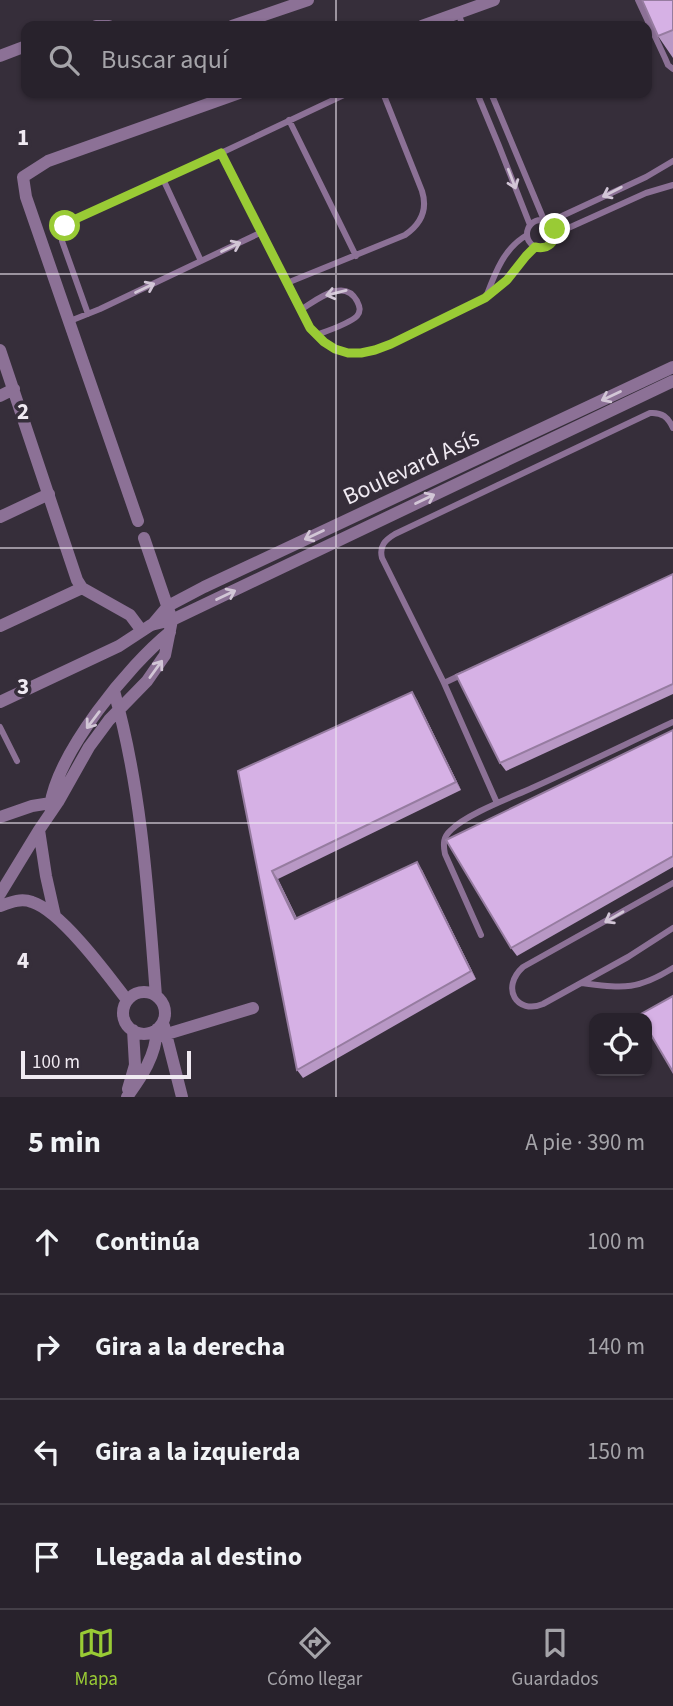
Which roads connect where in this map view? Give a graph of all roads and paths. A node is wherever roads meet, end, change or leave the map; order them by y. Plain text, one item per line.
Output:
1 (308, 0) edge
2 (494, 0) edge
3 (638, 0) edge
4 (451, 19) edge
5 (247, 21) edge
6 (647, 21) edge
7 (652, 31) edge
8 (21, 48) edge
9 (0, 57) edge
10 (673, 68) edge
11 (225, 98) edge
12 (337, 98) edge
13 (385, 98) edge
14 (479, 98) edge
15 (493, 98) edge
16 (289, 120) junction
17 (511, 141) junction
18 (499, 146) junction
19 (221, 153) junction
20 (673, 161) edge
21 (163, 179) junction
22 (673, 185) edge
23 (546, 221) junction
24 (530, 225) junction
25 (261, 232) junction
26 (555, 234) junction
27 (527, 235) junction
28 (535, 247) junction
29 (356, 256) junction
30 (201, 261) junction
31 (287, 283) junction
32 (485, 298) junction
33 (300, 310) junction
34 (89, 314) junction
35 (69, 321) junction
36 (316, 335) junction
37 (0, 350) edge
38 (673, 367) edge
39 (673, 381) edge
40 (14, 389) junction
41 (0, 396) edge
42 (588, 414) junction
43 (673, 428) edge
44 (49, 494) junction
45 (356, 516) junction
46 (0, 517) edge
47 (138, 520) dead end
48 (363, 529) junction
49 (145, 538) dead end
50 (272, 555) junction
51 (280, 569) junction
52 (82, 588) junction
53 (168, 606) junction
54 (0, 626) edge
55 (171, 626) junction
56 (147, 628) junction
57 (472, 670) edge
58 (444, 684) junction
59 (114, 691) junction
60 (0, 702) edge
61 (120, 710) junction
62 (673, 722) edge
63 (0, 727) edge
64 (17, 761) dead end
65 (497, 803) junction
66 (53, 806) junction
67 (0, 817) edge
68 (39, 830) junction
69 (673, 883) edge
70 (0, 894) edge
71 (0, 906) edge
72 (55, 916) junction
73 (673, 928) edge
74 (481, 935) dead end
75 (673, 968) edge
76 (580, 982) junction
77 (156, 996) junction
78 (128, 1000) junction
79 (253, 1008) dead end
80 (162, 1029) junction
81 (133, 1031) junction
82 (126, 1097) edge
83 (182, 1097) edge

1 - 5 street
2 - 4 street
3 - 6 lane
7 - 10 lane
8 - 9 street
11 - 35 street
12 - 16 lane
13 - 29 lane
14 - 18 lane
15 - 17 lane
16 - 19 lane
16 - 29 lane
17 - 18 lane
17 - 23 lane
18 -> 24 lane
19 - 21 lane
19 - 25 lane
20 -> 23 lane
21 - 30 lane
21 - 34 lane
22 - 26 lane
23 - 24 lane
23 - 26 lane
24 - 27 lane
30 -> 25 lane
25 - 31 lane
26 - 28 lane
27 - 28 lane
27 - 32 lane
28 - 32 lane
29 - 31 lane
34 -> 30 lane
31 - 33 lane
32 - 36 lane
33 - 36 lane
36 -> 33 lane
34 - 35 lane
35 - 47 street
37 - 40 street
38 -> 42 street, Boulevard Asís
39 - 42 street, Boulevard Asís
40 - 41 street
40 - 44 street
42 - 45 street, Boulevard Asís
48 -> 42 street, Boulevard Asís
43 - 58 lane
44 - 46 street
44 - 52 street
45 - 48 street
45 -> 50 street, Boulevard Asís
48 - 51 street, Boulevard Asís
49 - 53 street
50 - 51 street
50 - 53 street, Boulevard Asís
55 -> 51 street, Boulevard Asís
52 - 54 street
52 - 56 street
53 - 55 street
53 - 56 street
55 - 56 street
55 - 59 street
61 -> 55 street
56 - 60 street
57 - 58 lane
58 - 65 lane
59 - 61 street
59 -> 66 street
61 - 66 street
61 - 77 street
62 - 65 lane
63 - 64 lane
65 - 74 lane
66 - 67 street
66 - 68 street
68 - 70 street
68 - 72 street
69 -> 76 lane
71 - 72 street
72 - 78 street
73 - 76 lane
75 - 76 lane
77 - 78 street
77 - 80 street
78 - 81 street
79 - 80 street
80 - 81 street
80 - 82 street
80 - 83 street
81 - 82 street

